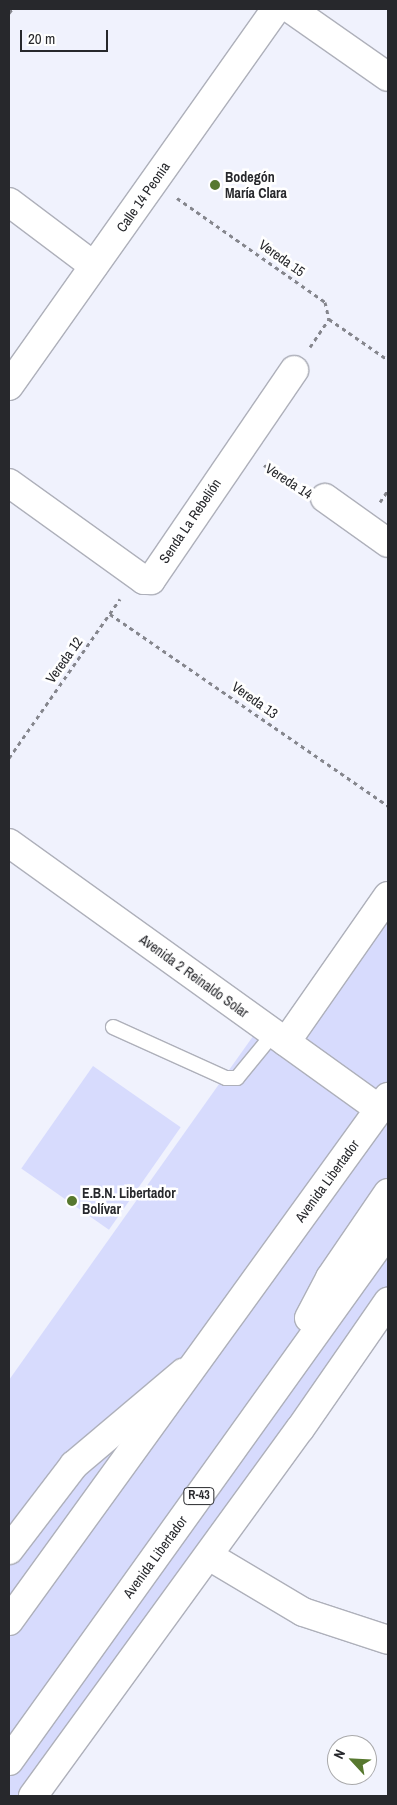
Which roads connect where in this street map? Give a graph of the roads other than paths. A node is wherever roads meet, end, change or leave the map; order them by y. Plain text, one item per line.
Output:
1 (276, 9) edge
2 (291, 9) edge
3 (388, 77) edge
4 (9, 202) edge
5 (94, 266) junction
6 (294, 370) road end
7 (9, 386) edge
8 (9, 483) edge
9 (326, 498) road end
10 (388, 543) edge
11 (9, 843) edge
12 (388, 896) edge
13 (114, 1028) dead end
14 (280, 1038) junction
15 (386, 1109) edge
16 (388, 1192) edge
17 (388, 1232) edge
18 (388, 1302) edge
19 (196, 1362) junction
20 (287, 1373) junction
21 (9, 1550) edge
22 (209, 1556) junction
23 (9, 1621) edge
24 (388, 1640) edge
25 (9, 1761) edge
26 (33, 1796) edge

1 - 5 street, Calle 14 Peonia
2 - 3 street
4 - 5 street
5 - 7 street, Calle 14 Peonia
6 - 8 street, Senda La Rebelión
9 - 10 street, Vereda 14
11 - 14 street, Avenida 2 Reinaldo Solar
12 - 14 street
13 - 14 lane
14 - 15 street, Avenida 2 Reinaldo Solar
15 - 19 street, Avenida Libertador
16 - 20 street
17 - 20 street, Avenida Libertador / R-43
18 - 22 street
19 - 21 street, Avenida Libertador
19 - 23 street, Avenida Libertador
20 - 25 street, Avenida Libertador / R-43
22 - 24 street
22 - 26 street

